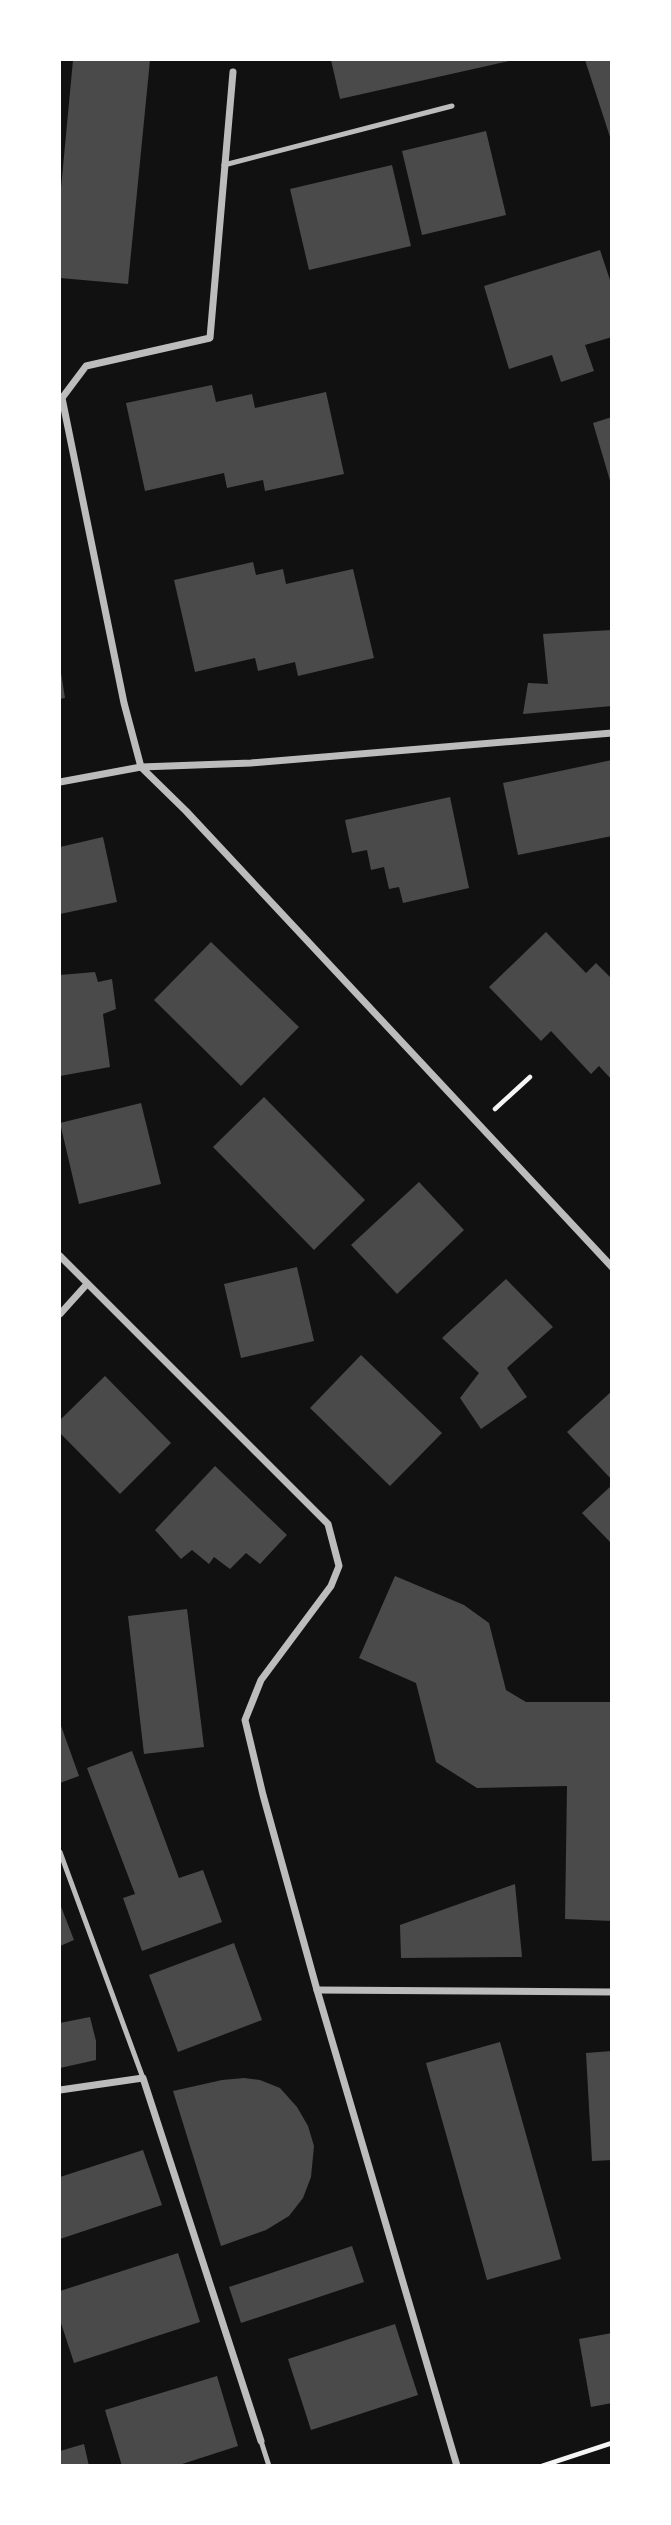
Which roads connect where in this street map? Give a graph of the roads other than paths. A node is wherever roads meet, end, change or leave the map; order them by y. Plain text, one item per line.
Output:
1 (233, 72) dead end
2 (452, 106) dead end
3 (224, 165) junction
4 (611, 733) edge
5 (141, 767) junction
6 (60, 782) edge
7 (60, 1256) edge
8 (611, 1267) edge
9 (88, 1284) junction
10 (60, 1314) edge
11 (60, 1852) edge
12 (317, 1990) junction
13 (611, 1992) edge
14 (143, 2078) junction
15 (60, 2090) edge
16 (261, 2441) joint
17 (269, 2466) edge
18 (457, 2466) edge

1 - 3 street
2 - 3 lane
3 - 5 street
4 - 5 street
5 - 6 street
5 - 8 street
7 - 9 street
9 - 10 street
9 - 12 street
11 - 14 lane
12 - 13 street
12 - 18 street
14 - 15 street
14 - 16 street
16 - 17 lane

